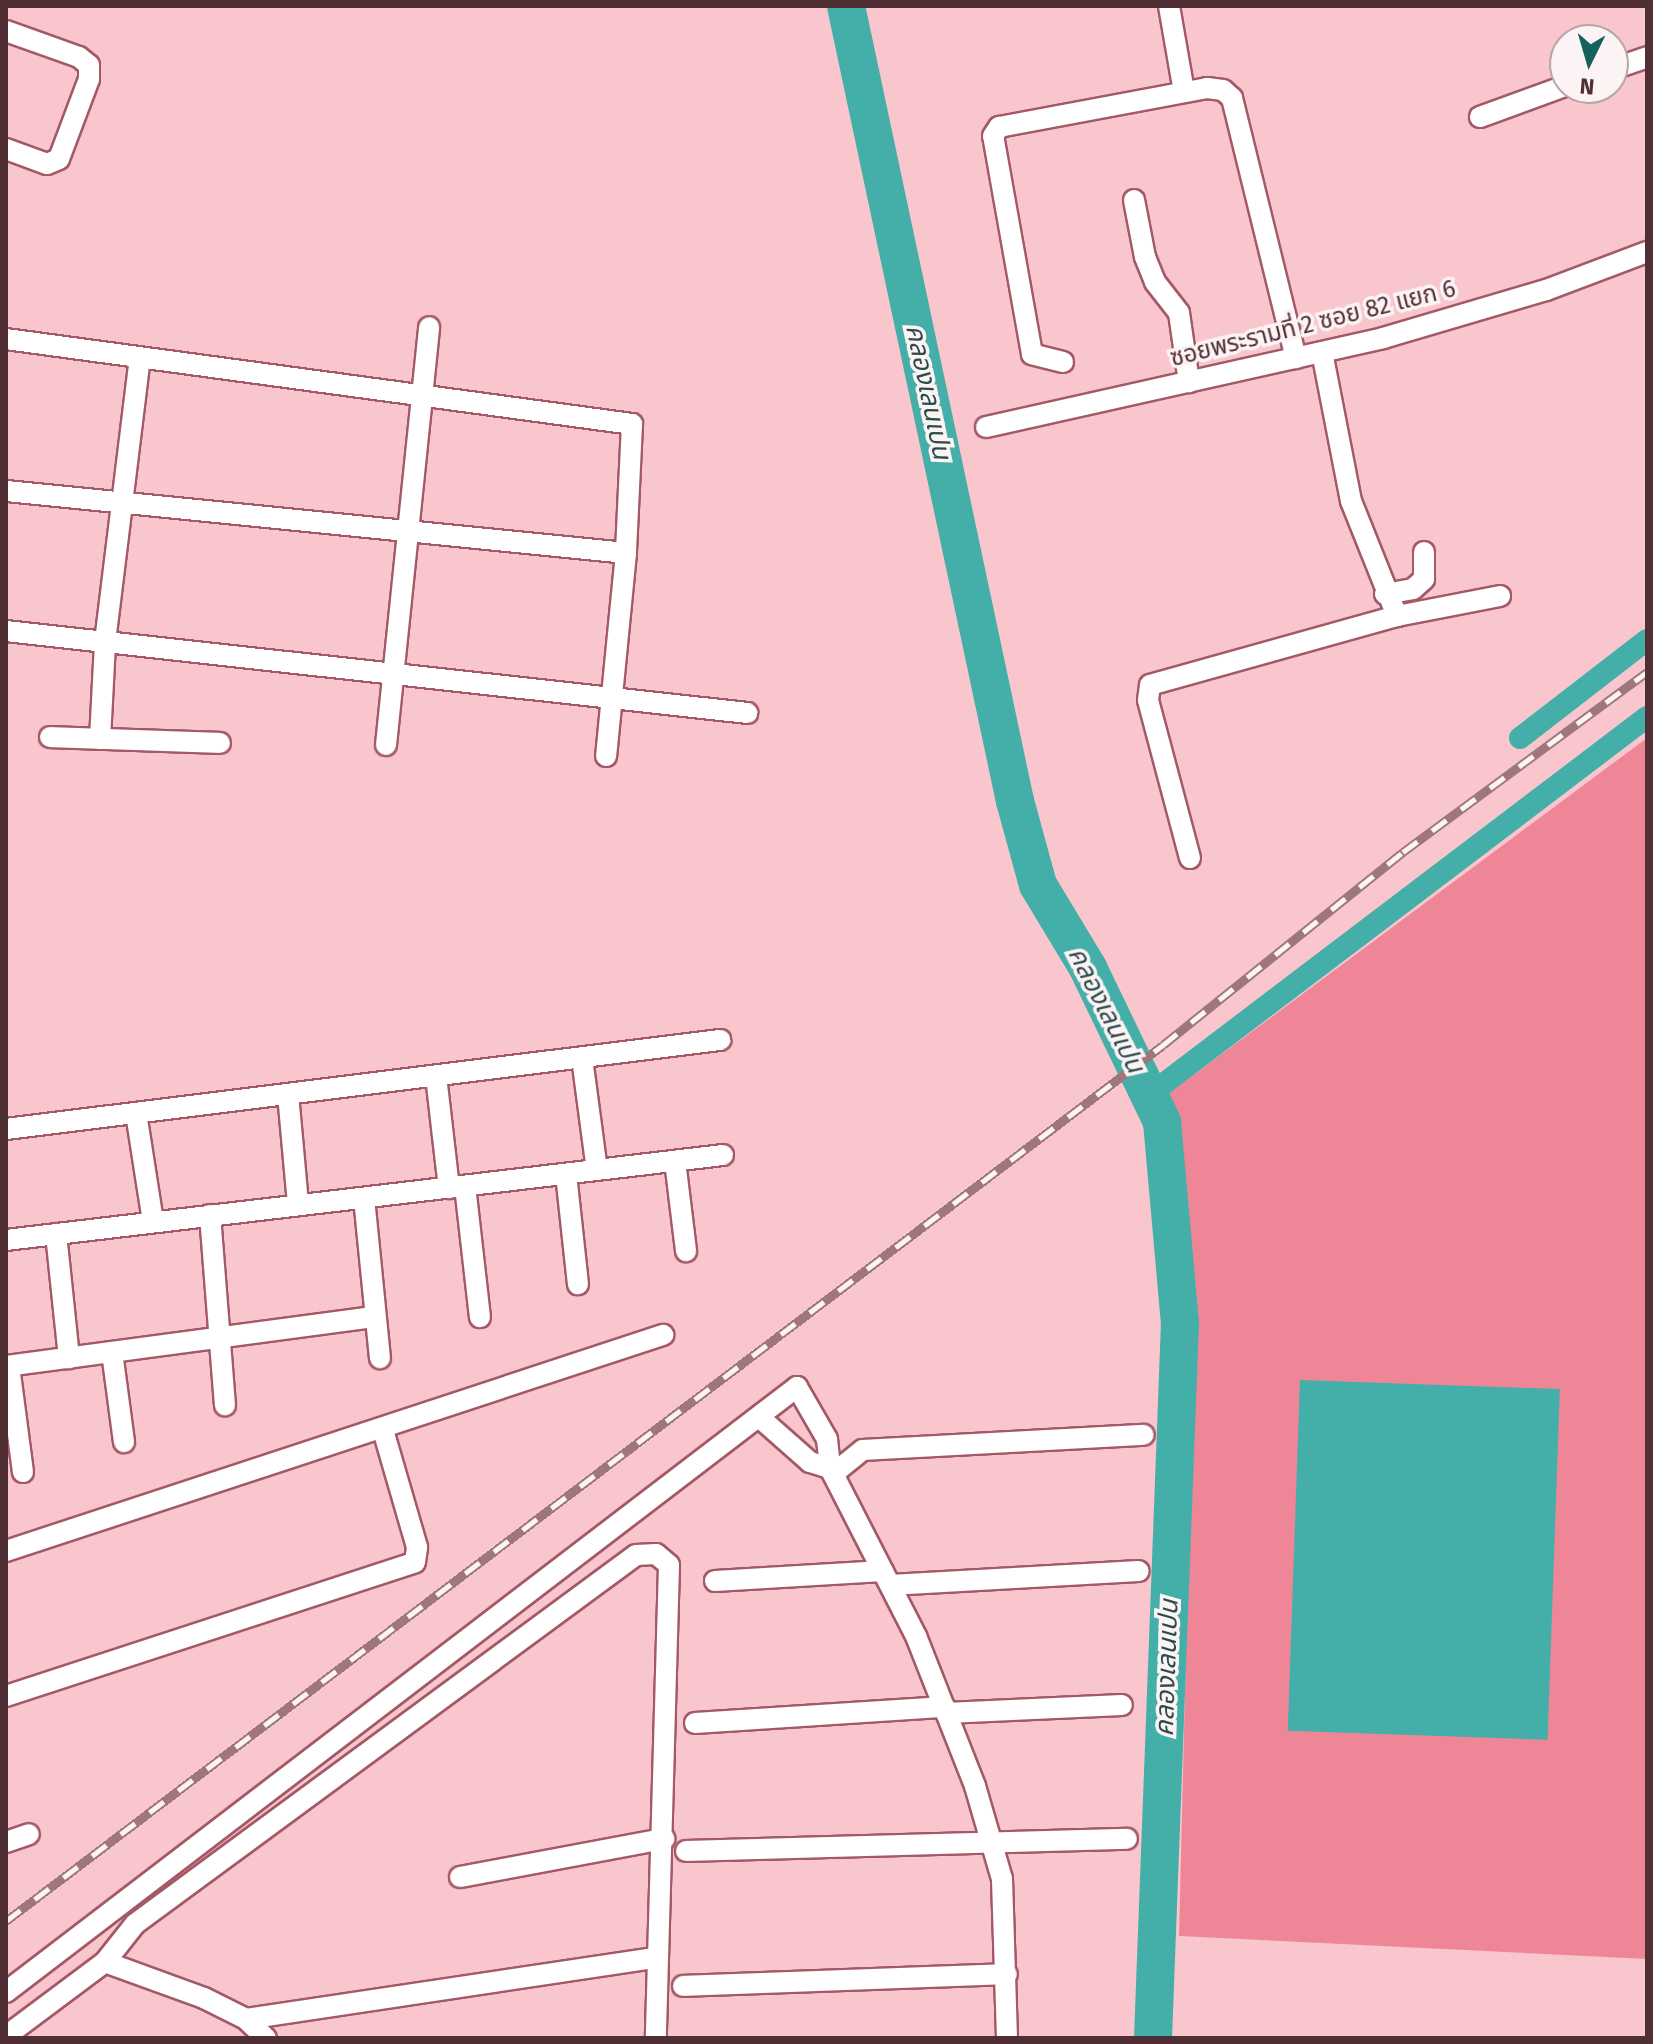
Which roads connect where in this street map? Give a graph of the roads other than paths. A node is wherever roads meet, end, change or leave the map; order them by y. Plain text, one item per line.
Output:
1 (1169, 6) edge
2 (6, 31) edge
3 (1184, 92) junction
4 (1549, 92) edge
5 (1480, 117) dead end
6 (6, 149) edge
7 (1134, 200) dead end
8 (1647, 252) edge
9 (429, 327) dead end
10 (6, 339) edge
11 (1322, 352) junction
12 (140, 357) junction
13 (1296, 358) junction
14 (1063, 362) dead end
15 (1189, 382) junction
16 (421, 394) junction
17 (986, 427) dead end
18 (6, 491) edge
19 (121, 503) junction
20 (405, 531) junction
21 (1424, 552) dead end
22 (626, 553) junction
23 (1385, 594) junction
24 (1500, 596) dead end
25 (1397, 616) junction
26 (6, 631) edge
27 (105, 642) junction
28 (390, 674) junction
29 (611, 698) junction
30 (747, 713) dead end
31 (50, 737) dead end
32 (100, 739) junction
33 (220, 743) dead end
34 (386, 745) dead end
35 (606, 756) dead end
36 (1190, 858) dead end
37 (720, 1040) dead end
38 (582, 1058) junction
39 (436, 1076) junction
40 (288, 1094) junction
41 (136, 1113) junction
42 (6, 1129) edge
43 (723, 1155) dead end
44 (675, 1161) junction
45 (597, 1170) junction
46 (566, 1174) junction
47 (457, 1187) junction
48 (364, 1198) junction
49 (298, 1203) junction
50 (210, 1215) junction
51 (153, 1222) junction
52 (56, 1234) junction
53 (6, 1240) edge
54 (686, 1251) dead end
55 (578, 1284) dead end
56 (373, 1317) junction
57 (480, 1317) dead end
58 (663, 1335) dead end
59 (216, 1338) junction
60 (112, 1352) junction
61 (69, 1358) junction
62 (380, 1358) dead end
63 (7, 1366) edge
64 (225, 1405) dead end
65 (759, 1417) junction
66 (383, 1430) junction
67 (1144, 1435) dead end
68 (124, 1442) dead end
69 (831, 1471) junction
70 (23, 1472) dead end
71 (6, 1551) edge
72 (1139, 1571) dead end
73 (886, 1578) junction
74 (715, 1581) dead end
75 (6, 1696) edge
76 (1122, 1705) dead end
77 (945, 1710) junction
78 (695, 1723) dead end
79 (29, 1834) dead end
80 (664, 1839) junction
81 (1127, 1839) dead end
82 (6, 1842) edge
83 (993, 1846) junction
84 (686, 1851) dead end
85 (460, 1877) dead end
86 (656, 1958) junction
87 (105, 1962) junction
88 (1007, 1974) junction
89 (683, 1986) dead end
90 (6, 1992) edge
91 (246, 2019) junction
92 (6, 2036) edge
93 (266, 2038) edge
94 (656, 2038) edge
95 (1007, 2038) edge

1 - 3 street
2 - 6 street
3 - 13 street
3 - 14 street
4 - 5 street
7 - 15 street
8 - 11 street, ซอยพระรามที่ 2 ซอย 82 แยก 6
9 - 16 street
10 - 12 street
11 - 13 street, ซอยพระรามที่ 2 ซอย 82 แยก 6
11 - 23 street
12 - 16 street
12 - 19 street
13 - 15 street, ซอยพระรามที่ 2 ซอย 82 แยก 6
15 - 17 street, ซอยพระรามที่ 2 ซอย 82 แยก 6
16 - 20 street
16 - 22 street
18 - 19 street
19 - 20 street
19 - 27 street
20 - 22 street
20 - 28 street
21 - 23 street
22 - 29 street
23 - 25 street
24 - 25 street
25 - 36 street
26 - 27 street
27 - 28 street
27 - 32 street
28 - 29 street
28 - 34 street
29 - 30 street
29 - 35 street
31 - 32 street
32 - 33 street
37 - 38 street
38 - 39 street
38 - 45 street
39 - 40 street
39 - 47 street
40 - 41 street
40 - 49 street
41 - 42 street
41 - 51 street
43 - 44 street
44 - 45 street
44 - 54 street
45 - 46 street
46 - 47 street
46 - 55 street
47 - 48 street
47 - 57 street
48 - 49 street
48 - 56 street
49 - 50 street
50 - 51 street
50 - 59 street
51 - 52 street
52 - 53 street
52 - 61 street
56 - 59 street
56 - 62 street
58 - 66 street
59 - 60 street
59 - 64 street
60 - 61 street
60 - 68 street
61 - 63 street
63 - 70 street
65 - 69 street
65 - 69 street
65 - 90 street
66 - 71 street
66 - 75 street
67 - 69 street
69 - 73 street
72 - 73 street
73 - 74 street
73 - 77 street
76 - 77 street
77 - 78 street
77 - 83 street
79 - 82 street
80 - 85 street
80 - 86 street
80 - 87 street
81 - 83 street
83 - 84 street
83 - 88 street
86 - 91 street
86 - 94 street
87 - 91 street
87 - 92 street
88 - 89 street
88 - 95 street
91 - 93 street

